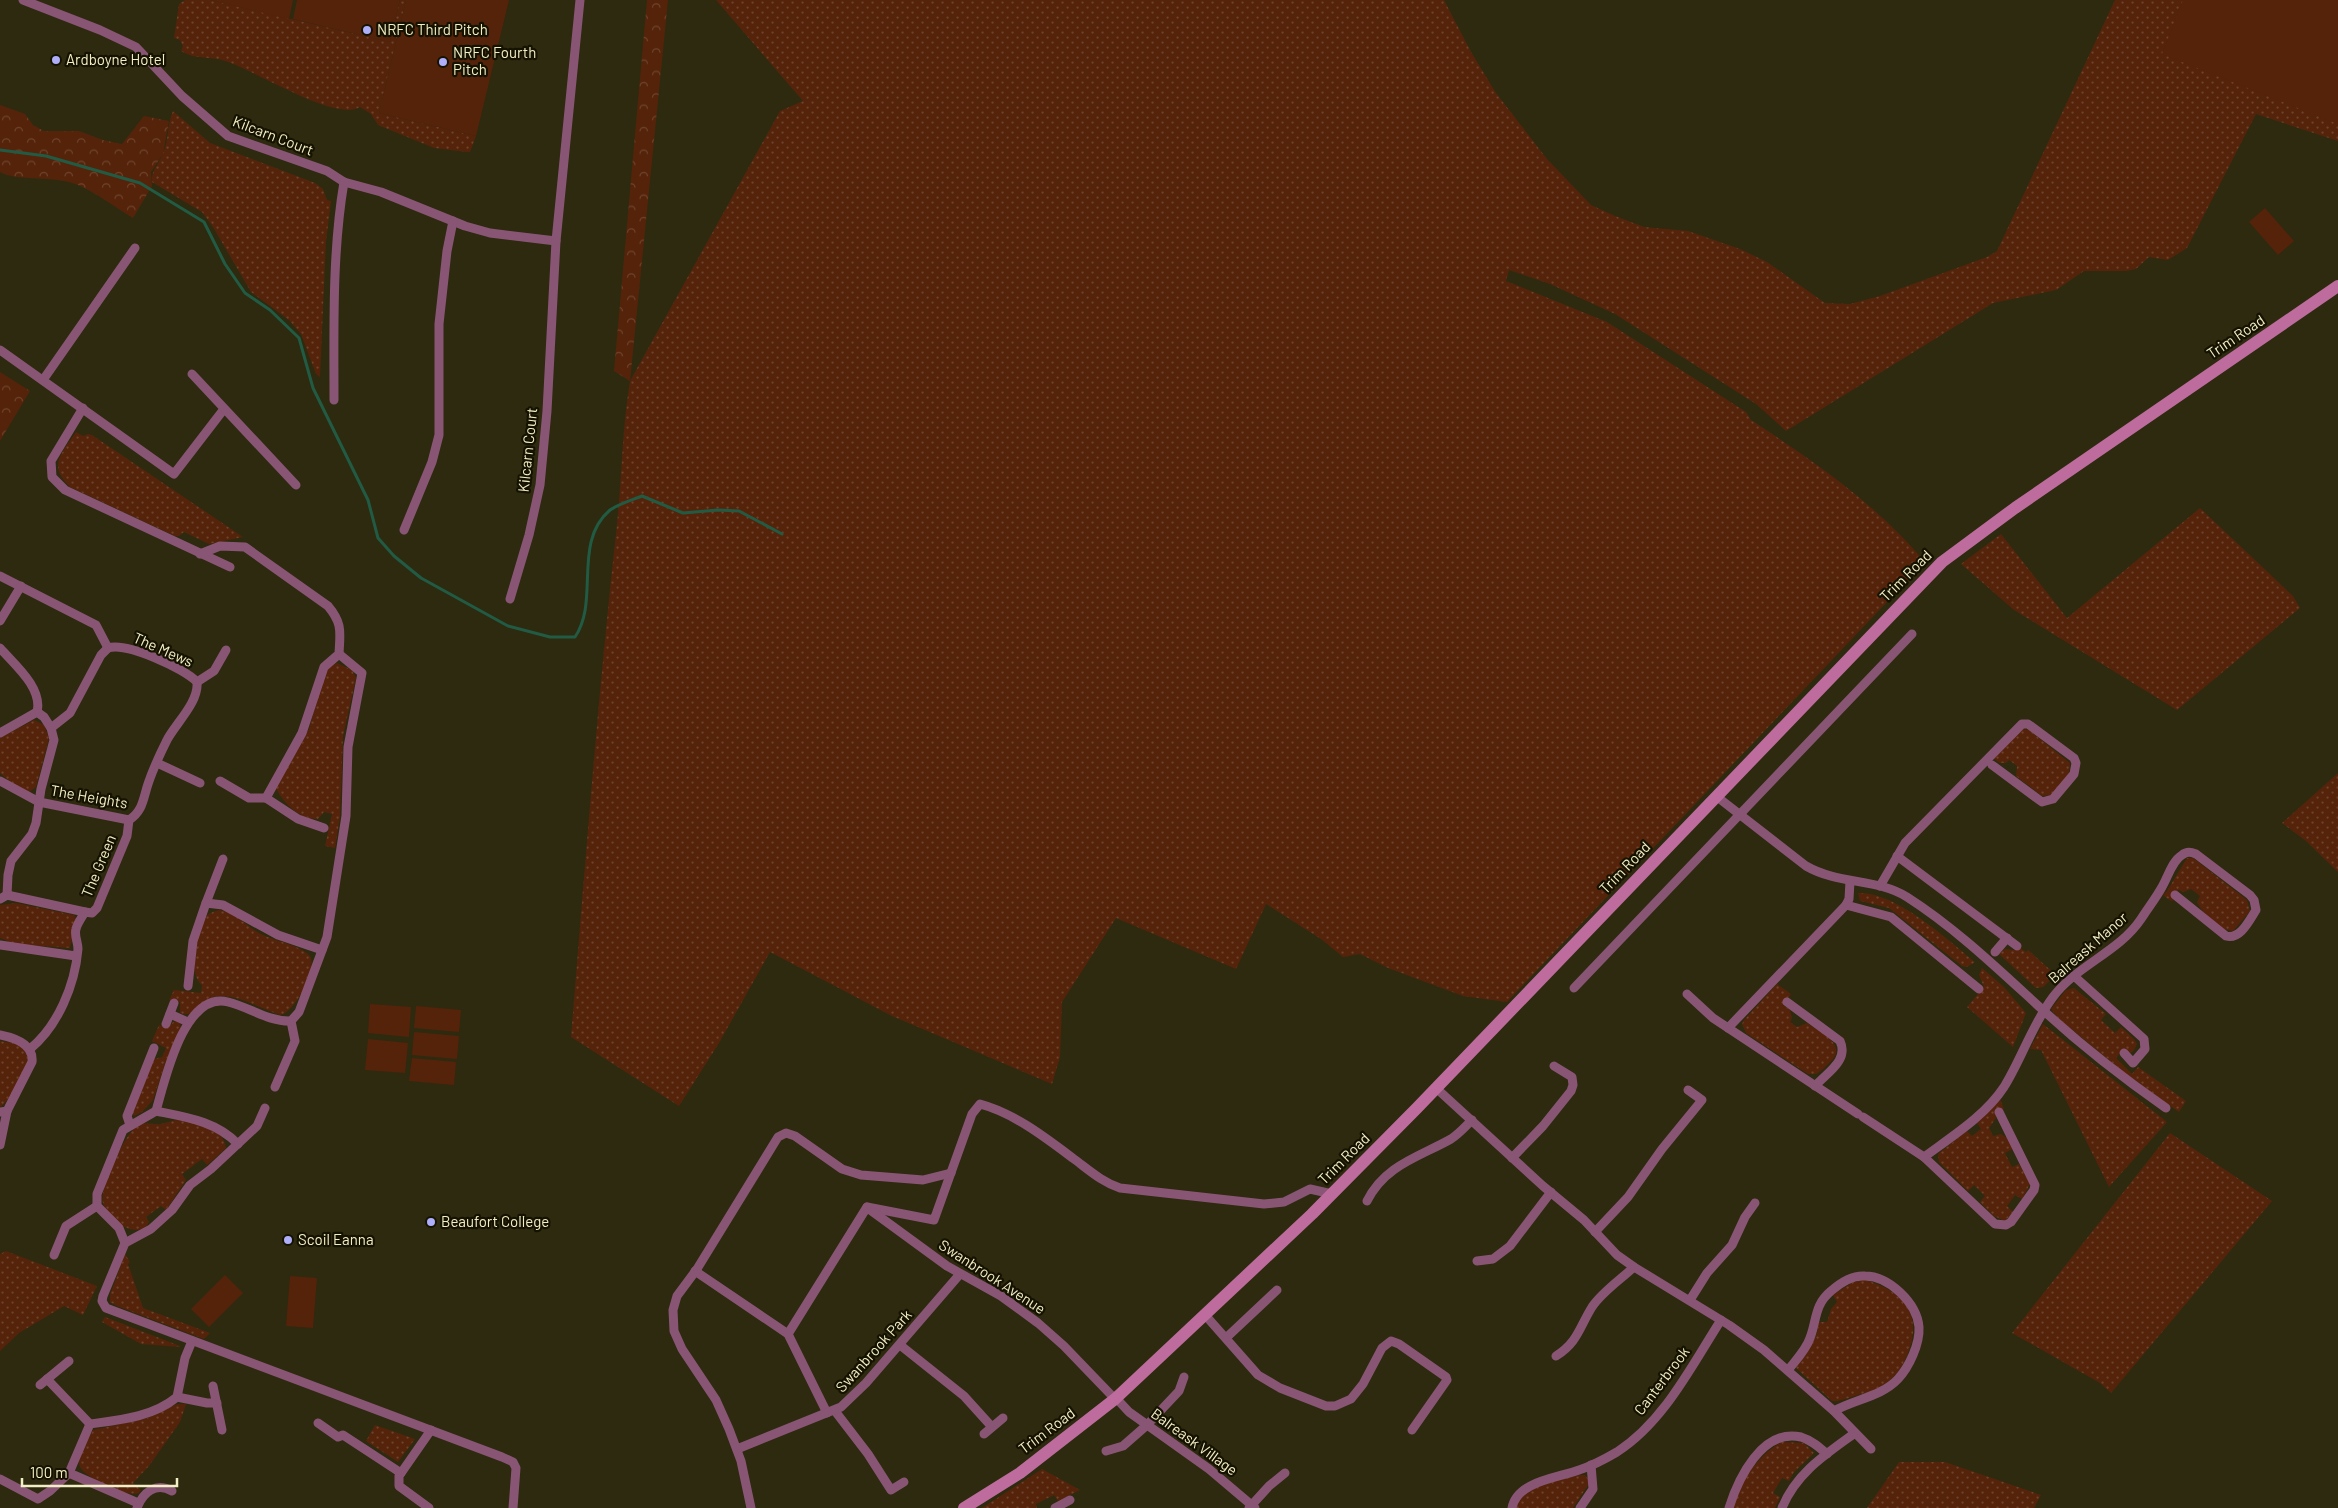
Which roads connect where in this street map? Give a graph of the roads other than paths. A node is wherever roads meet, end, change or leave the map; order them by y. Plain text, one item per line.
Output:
1 (23, 0) edge
2 (580, 0) edge
3 (344, 182) junction
4 (453, 221) junction
5 (556, 241) junction
6 (135, 248) dead end
7 (2338, 286) edge
8 (0, 350) edge
9 (192, 374) dead end
10 (43, 380) junction
11 (334, 400) dead end
12 (83, 408) junction
13 (224, 409) junction
14 (296, 485) dead end
15 (404, 530) dead end
16 (200, 554) junction
17 (230, 567) dead end
18 (0, 576) edge
19 (20, 586) junction
20 (510, 599) dead end
21 (0, 621) edge
22 (1912, 634) dead end
23 (0, 648) edge
24 (108, 648) junction
25 (226, 650) dead end
26 (339, 654) junction
27 (197, 682) junction
28 (38, 712) junction
29 (51, 728) junction
30 (0, 733) edge
31 (157, 763) junction
32 (1992, 765) dead end
33 (0, 780) edge
34 (220, 781) dead end
35 (200, 783) dead end
36 (1716, 796) junction
37 (266, 798) junction
38 (39, 802) junction
39 (1739, 814) junction
40 (129, 820) junction
41 (324, 828) dead end
42 (1897, 856) junction
43 (223, 858) dead end
44 (1850, 881) junction
45 (1880, 886) junction
46 (2175, 895) dead end
47 (4, 897) edge
48 (206, 903) junction
49 (1846, 905) junction
50 (84, 912) junction
51 (2007, 938) junction
52 (2017, 946) dead end
53 (0, 948) edge
54 (322, 950) junction
55 (1995, 952) dead end
56 (76, 956) junction
57 (2074, 976) junction
58 (188, 986) dead end
59 (1574, 988) dead end
60 (1979, 989) dead end
61 (1686, 994) dead end
62 (1787, 1002) dead end
63 (174, 1003) dead end
64 (2044, 1011) junction
65 (170, 1014) junction
66 (291, 1021) junction
67 (188, 1022) junction
68 (166, 1024) dead end
69 (1728, 1028) junction
70 (0, 1035) edge
71 (154, 1048) dead end
72 (30, 1049) junction
73 (2124, 1053) dead end
74 (1554, 1066) dead end
75 (1815, 1086) junction
76 (275, 1087) dead end
77 (1436, 1088) junction
78 (1688, 1090) dead end
79 (265, 1108) dead end
80 (2166, 1108) dead end
81 (156, 1110) junction
82 (4, 1112) edge
83 (1999, 1112) dead end
84 (1472, 1120) junction
85 (130, 1125) junction
86 (238, 1144) junction
87 (0, 1145) edge
88 (1924, 1157) junction
89 (1512, 1158) junction
90 (951, 1173) junction
91 (1551, 1192) junction
92 (1332, 1194) junction
93 (1367, 1201) dead end
94 (1755, 1203) dead end
95 (96, 1206) junction
96 (867, 1207) junction
97 (1595, 1232) junction
98 (125, 1243) junction
99 (54, 1255) dead end
100 (1478, 1261) dead end
101 (1634, 1267) junction
102 (695, 1271) junction
103 (960, 1274) junction
104 (1277, 1290) dead end
105 (1690, 1300) junction
106 (1206, 1316) junction
107 (1721, 1320) junction
108 (788, 1334) junction
109 (1227, 1337) junction
110 (192, 1341) junction
111 (900, 1345) junction
112 (1556, 1356) dead end
113 (69, 1361) dead end
114 (1788, 1370) junction
115 (1184, 1377) dead end
116 (213, 1386) dead end
117 (177, 1397) junction
118 (1115, 1399) junction
119 (217, 1403) junction
120 (1834, 1411) junction
121 (831, 1412) junction
122 (1003, 1418) dead end
123 (90, 1424) junction
124 (318, 1424) dead end
125 (1148, 1425) junction
126 (992, 1427) junction
127 (222, 1430) dead end
128 (431, 1430) junction
129 (1412, 1430) dead end
130 (1855, 1433) junction
131 (984, 1434) dead end
132 (737, 1449) junction
133 (1871, 1449) dead end
134 (1106, 1451) dead end
135 (1827, 1454) junction
136 (1591, 1466) junction
137 (69, 1473) junction
138 (401, 1473) junction
139 (1286, 1473) dead end
140 (0, 1479) edge
141 (904, 1482) dead end
142 (172, 1491) dead end
143 (1070, 1500) dead end
144 (38, 1504) edge
145 (138, 1506) edge
146 (969, 1507) edge
147 (1252, 1507) edge
148 (429, 1508) edge
149 (513, 1508) edge
150 (751, 1508) edge
151 (1055, 1508) edge
152 (1512, 1508) edge
153 (1580, 1508) edge
154 (1729, 1508) edge
155 (1782, 1508) edge

1 - 3 street, Kilcarn Court
2 - 5 street, Kilcarn Court
3 - 4 street, Kilcarn Court
3 - 11 street
4 - 5 street, Kilcarn Court
4 - 15 street
5 - 20 street, Kilcarn Court
6 - 10 street
7 - 36 main road, Trim Road
8 - 10 street
9 - 13 street
10 - 12 street
12 - 13 street
12 - 16 street
13 - 14 street
16 - 17 street
16 - 26 street
18 - 19 street
19 - 21 street
19 - 24 street
22 - 39 street
23 - 28 street
24 - 27 street, The Mews
24 - 29 street
25 - 27 street
26 - 37 street
26 - 54 street
27 - 31 street, The Heights
28 - 29 street
28 - 30 street
29 - 38 street
31 - 35 street
31 - 40 street, The Heights
32 - 42 street
33 - 38 street, The Heights
34 - 37 street
36 - 39 street
36 - 77 main road, Trim Road
37 - 41 street
38 - 40 street, The Heights
38 - 47 street
39 - 44 street
39 - 59 street
40 - 50 street, The Green
42 - 45 street
42 - 51 street
43 - 48 street
44 - 45 street
44 - 49 street
45 - 64 street
46 - 57 street, Balreask Manor
47 - 50 street, The Green
48 - 54 street
48 - 58 street
49 - 60 street
49 - 69 street
50 - 56 street, The Green
51 - 52 street
51 - 55 street
53 - 56 street
54 - 66 street
56 - 72 street, The Green
57 - 64 street, Balreask Manor
57 - 73 street
61 - 69 street
62 - 75 street
63 - 65 street
64 - 80 street
64 - 88 street, Balreask Manor
65 - 67 street
65 - 68 street
66 - 67 street
66 - 76 street
67 - 81 street
69 - 75 street
70 - 72 street
71 - 85 street
72 - 82 street
74 - 89 street
75 - 88 street
77 - 84 street
77 - 92 main road, Trim Road
78 - 97 street
79 - 86 street
81 - 85 street
81 - 86 street
82 - 87 street
83 - 88 street
84 - 89 street
84 - 93 street
85 - 95 street
86 - 98 street
89 - 91 street
90 - 92 street
90 - 96 street
90 - 102 street
91 - 97 street
91 - 100 street
92 - 106 main road, Trim Road
94 - 105 street
95 - 98 street
95 - 99 street
96 - 103 street, Swanbrook Avenue
96 - 108 street
97 - 101 street
98 - 110 street
101 - 105 street
101 - 112 street
102 - 108 street
102 - 132 street
103 - 111 street, Swanbrook Park
103 - 118 street, Swanbrook Avenue
104 - 109 street
105 - 107 street
106 - 109 street
106 - 118 main road, Trim Road
107 - 114 street
107 - 136 street, Canterbrook
108 - 121 street
109 - 129 street
110 - 117 street
110 - 128 street
111 - 121 street, Swanbrook Park
111 - 126 street
113 - 123 street
114 - 120 street
114 - 120 street
115 - 125 street
116 - 119 street
117 - 119 street
117 - 123 street
118 - 125 street, Balreask Village
118 - 146 main road, Trim Road
119 - 127 street
120 - 130 street
121 - 132 street, Swanbrook Park
121 - 141 street
122 - 126 street
123 - 137 street
124 - 138 street
125 - 134 street
125 - 147 street, Balreask Village
126 - 131 street
128 - 138 street
128 - 149 street
130 - 133 street
130 - 135 street
132 - 150 street
135 - 154 street
135 - 155 street
136 - 152 street, Canterbrook
136 - 153 street
137 - 144 street
137 - 145 street
138 - 148 street
139 - 147 street
140 - 144 street
142 - 145 street
143 - 151 street

